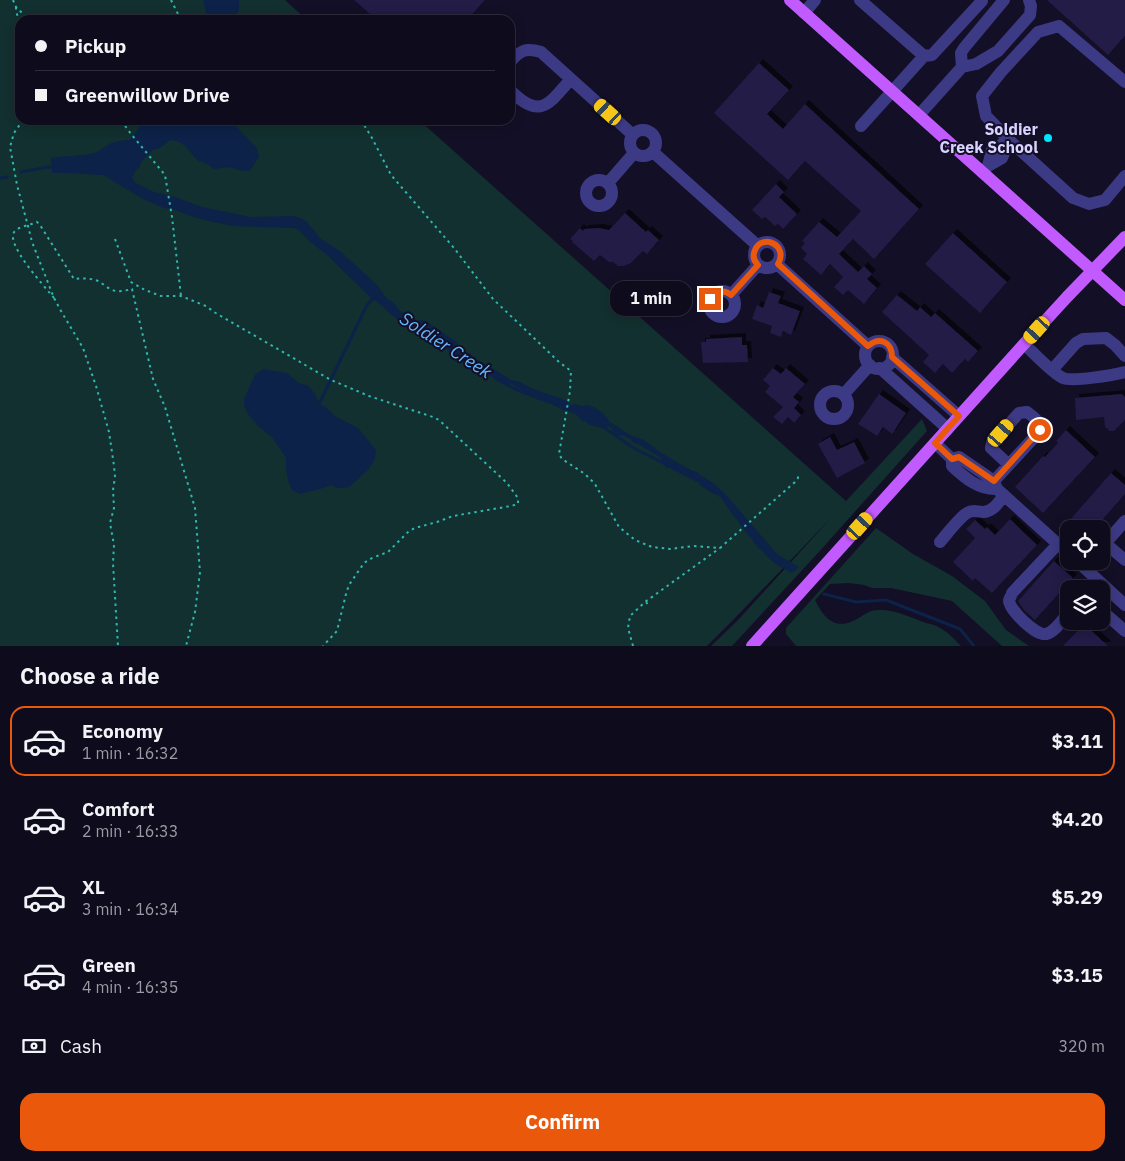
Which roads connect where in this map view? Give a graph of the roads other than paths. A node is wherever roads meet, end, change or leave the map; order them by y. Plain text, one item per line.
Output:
1 (790, 0) edge
2 (815, 0) edge
3 (860, 0) edge
4 (1004, 0) edge
5 (1029, 0) edge
6 (982, 2) dead end
7 (804, 13) junction
8 (515, 56) edge
9 (924, 56) junction
10 (962, 67) junction
11 (571, 79) junction
12 (1125, 82) edge
13 (892, 91) junction
14 (515, 95) edge
15 (919, 115) junction
16 (861, 126) dead end
17 (633, 134) junction
18 (1009, 140) junction
19 (653, 152) junction
20 (634, 154) junction
21 (985, 169) junction
22 (1125, 176) edge
23 (608, 183) dead end
24 (1125, 237) edge
25 (758, 246) junction
26 (778, 264) junction
27 (758, 265) junction
28 (1092, 271) junction
29 (731, 295) dead end
30 (1125, 300) edge
31 (1024, 344) junction
32 (868, 346) junction
33 (1125, 356) edge
34 (892, 357) junction
35 (875, 367) junction
36 (1052, 370) junction
37 (1125, 372) edge
38 (927, 387) junction
39 (844, 394) dead end
40 (916, 400) junction
41 (959, 416) junction
42 (948, 429) junction
43 (935, 443) junction
44 (1009, 465) dead end
45 (999, 488) junction
46 (1125, 521) edge
47 (1110, 537) edge
48 (940, 542) dead end
49 (1058, 544) joint
50 (1110, 550) edge
51 (1125, 560) edge
52 (1110, 595) edge
53 (1125, 605) edge
54 (1110, 618) edge
55 (1060, 622) edge
56 (1125, 632) edge
57 (752, 646) edge

1 - 7 main road
2 - 7 street
3 - 9 street
4 - 10 street
5 - 10 street
6 - 9 street
7 - 13 main road
8 - 11 street
9 - 13 street
10 - 15 street
11 - 14 street
11 - 17 street
12 - 18 street
13 - 15 main road
13 - 16 street
15 - 21 main road
17 - 19 street
17 - 20 street
18 - 21 street
18 - 22 street
19 - 20 street
19 - 25 street
20 - 23 street
21 - 28 main road
24 - 28 main road
25 - 26 street
25 - 27 street
26 - 27 street
26 - 32 street
27 - 29 street
28 - 30 main road
28 - 31 main road
31 - 36 street
31 - 41 main road
32 - 34 street
32 - 35 street
33 - 36 street
34 - 35 street
34 - 38 street
35 - 39 street
35 - 40 street
36 - 37 street
38 - 40 street
38 - 41 street
40 - 42 street
41 - 42 main road
42 - 43 main road
43 - 45 street
43 - 57 main road
44 - 45 street
45 - 48 street
45 - 49 street
46 - 47 street
49 - 55 street
50 - 51 street
52 - 53 street
54 - 56 street

